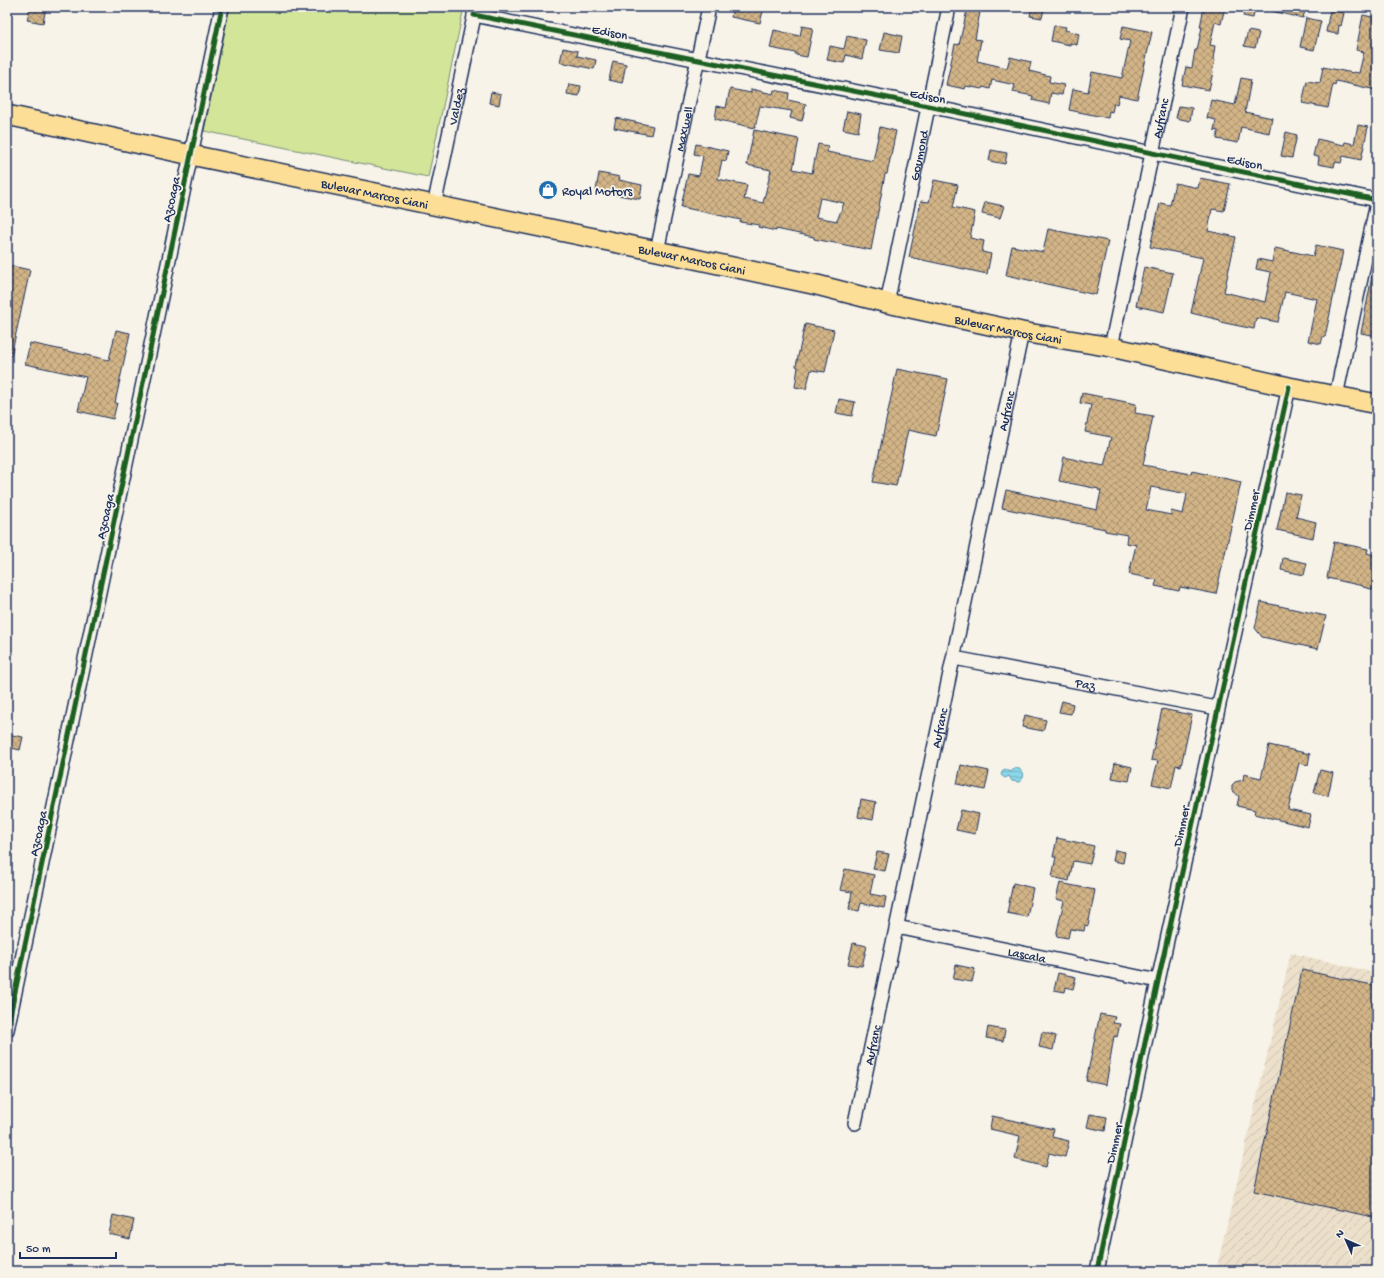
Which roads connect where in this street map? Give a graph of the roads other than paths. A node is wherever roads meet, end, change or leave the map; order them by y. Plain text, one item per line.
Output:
1 (222, 7) edge
2 (709, 7) edge
3 (949, 7) edge
4 (1183, 7) edge
5 (475, 11) edge
6 (697, 60) junction
7 (928, 106) junction
8 (7, 115) edge
9 (1152, 152) junction
10 (191, 155) junction
11 (1377, 201) edge
12 (434, 206) junction
13 (657, 251) junction
14 (887, 303) junction
15 (1022, 332) junction
16 (1111, 348) junction
17 (1289, 387) junction
18 (1336, 396) junction
19 (1377, 404) edge
20 (954, 658) junction
21 (1218, 708) junction
22 (897, 927) junction
23 (1158, 981) junction
24 (7, 1030) edge
25 (855, 1123) dead end
26 (1097, 1271) edge

1 - 10 street, Azcoaga
2 - 6 street, Maxwell
3 - 7 street, Goumond
4 - 9 street, Aufranc
5 - 6 street, Edison
5 - 12 street, Valdez
6 - 7 street, Edison
6 - 13 street, Maxwell
7 - 9 street, Edison
7 - 14 street, Goumond
8 - 10 highway, Bulevar Marcos Ciani
9 - 11 street, Edison
9 - 16 street, Aufranc
10 - 12 highway, Bulevar Marcos Ciani
10 - 24 street, Azcoaga
11 - 18 street
12 - 13 highway, Bulevar Marcos Ciani
13 - 14 highway, Bulevar Marcos Ciani
14 - 15 highway, Bulevar Marcos Ciani
15 - 16 highway, Bulevar Marcos Ciani
15 - 20 street, Aufranc
16 - 17 highway, Bulevar Marcos Ciani
17 - 18 highway, Bulevar Marcos Ciani
17 - 21 street, Dimmer
18 - 19 highway, Bulevar Marcos Ciani
20 - 21 street, Paz
20 - 22 street, Aufranc
21 - 23 street, Dimmer
22 - 23 street, Lascala
22 - 25 street, Aufranc
23 - 26 street, Dimmer

